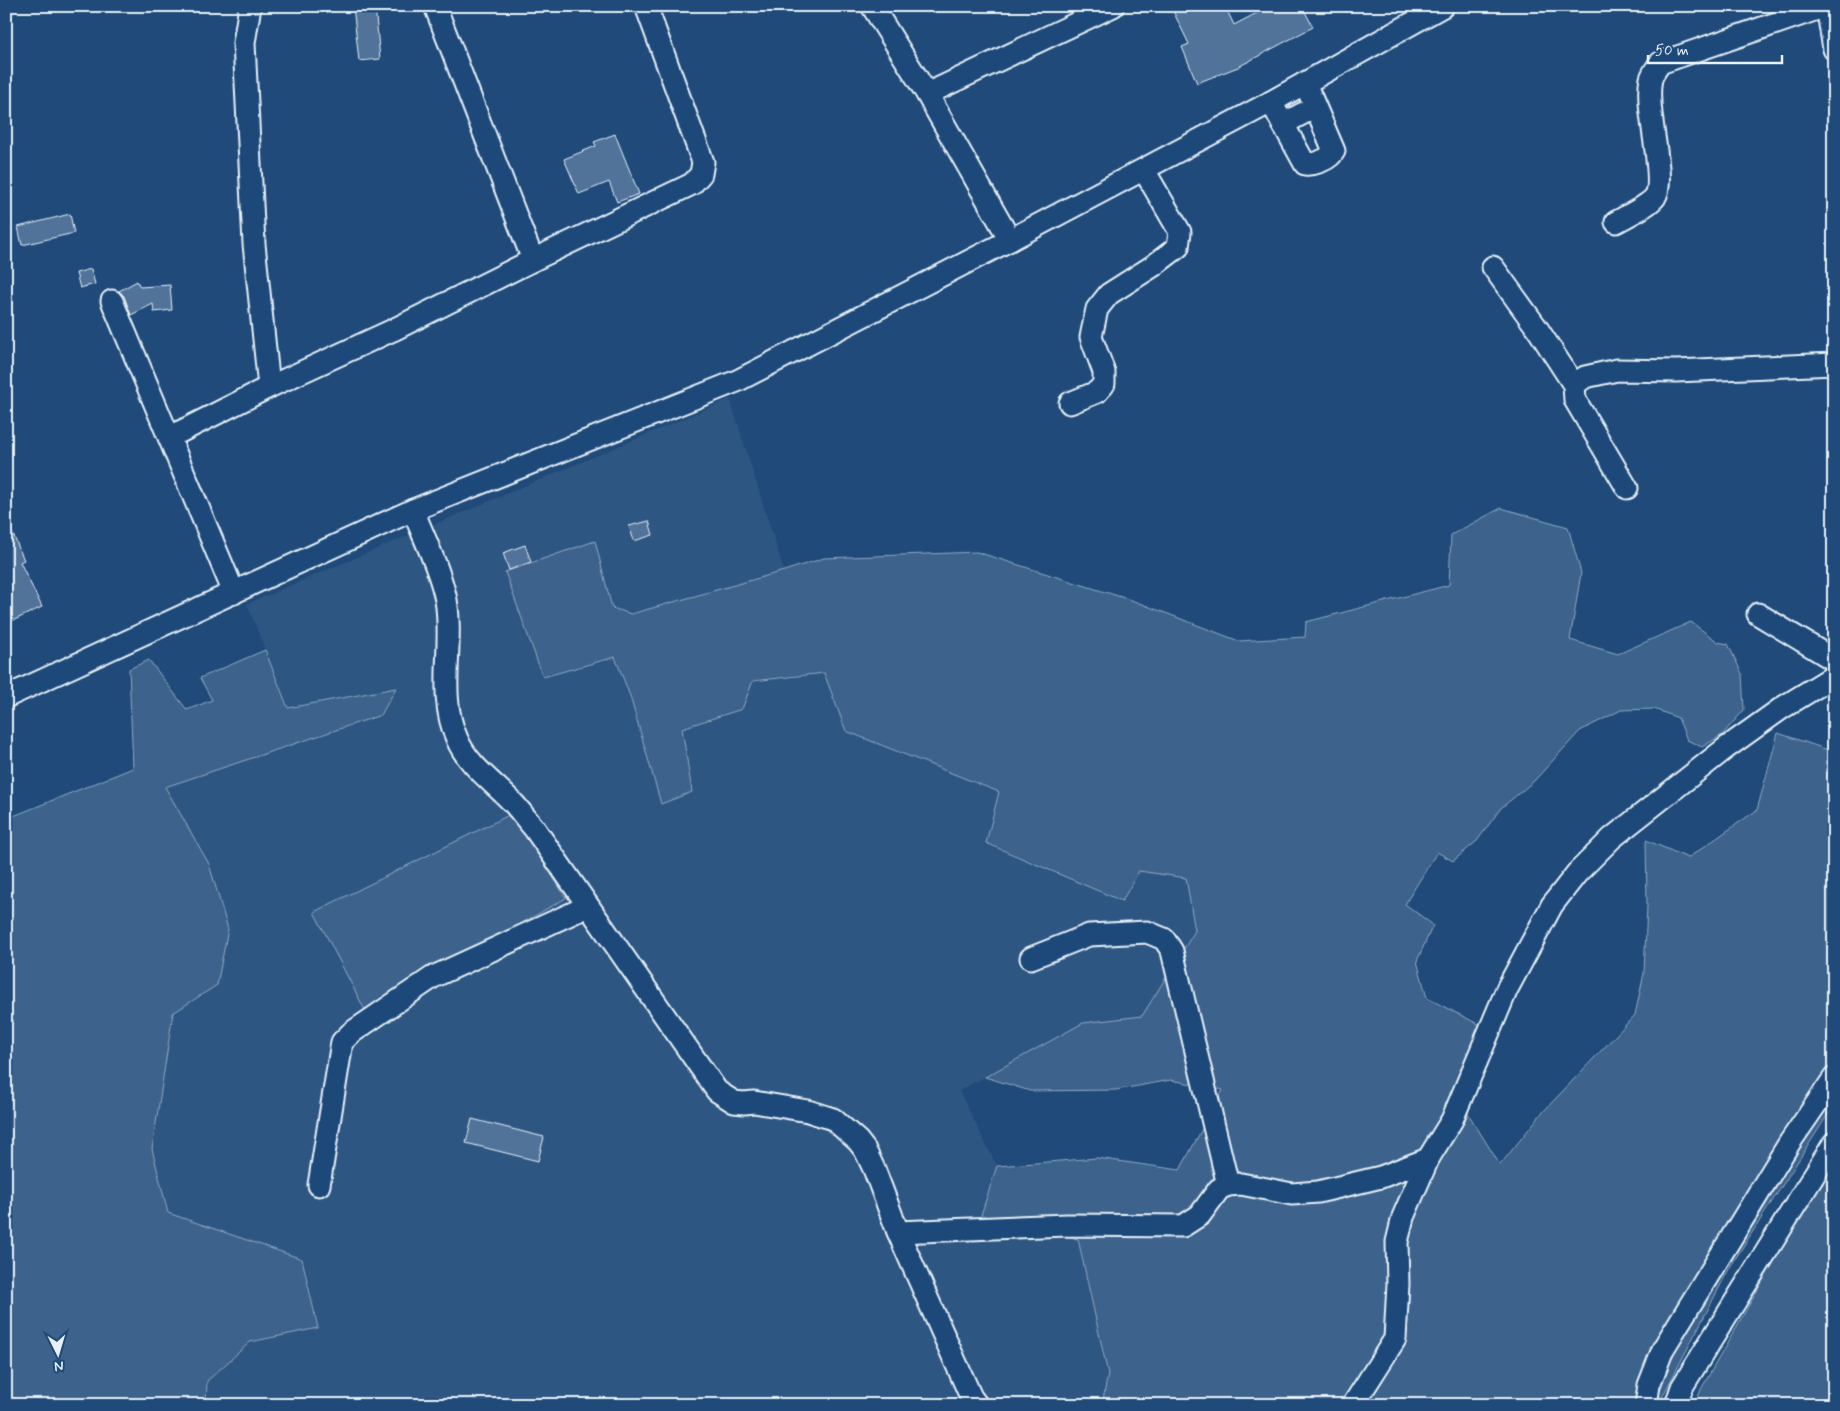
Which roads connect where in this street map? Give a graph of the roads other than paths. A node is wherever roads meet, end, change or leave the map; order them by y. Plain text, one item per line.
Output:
1 (250, 6) edge
2 (435, 6) edge
3 (646, 6) edge
4 (872, 6) edge
5 (1113, 6) edge
6 (1443, 6) edge
7 (1827, 6) edge
8 (1834, 49) edge
9 (1305, 83) junction
10 (927, 94) junction
11 (1271, 102) junction
12 (1315, 107) junction
13 (1283, 124) junction
14 (1144, 170) junction
15 (1616, 222) dead end
16 (1010, 240) junction
17 (533, 260) junction
18 (1493, 266) dead end
19 (112, 301) dead end
20 (1834, 364) edge
21 (1574, 386) junction
22 (269, 387) junction
23 (1070, 403) dead end
24 (170, 437) junction
25 (1628, 488) dead end
26 (413, 510) junction
27 (234, 593) junction
28 (1758, 614) dead end
29 (1834, 660) edge
30 (1834, 676) edge
31 (6, 697) edge
32 (588, 906) junction
33 (1031, 958) dead end
34 (1834, 1078) edge
35 (1834, 1143) edge
36 (1428, 1159) junction
37 (319, 1185) dead end
38 (1228, 1185) junction
39 (898, 1232) junction
40 (977, 1405) edge
41 (1353, 1405) edge
42 (1646, 1405) edge
43 (1676, 1405) edge

1 - 22 street
2 - 17 street
3 - 17 street
4 - 10 street
5 - 10 street
6 - 9 street
7 - 8 street
7 - 15 street
9 - 11 street
9 - 12 street
10 - 16 street
11 - 13 street
11 - 14 street
12 - 13 street
12 - 13 street
14 - 16 street
14 - 23 street
16 - 26 street
17 - 22 street
18 - 21 street
19 - 24 street
20 - 21 street
21 - 25 street
22 - 24 street
24 - 27 street
26 - 27 street
26 - 32 street
27 - 31 street
28 - 29 street
30 - 36 street
32 - 37 street
32 - 39 street
33 - 38 street
34 - 42 street
35 - 43 street
36 - 38 street
36 - 41 street
38 - 39 street
39 - 40 street

